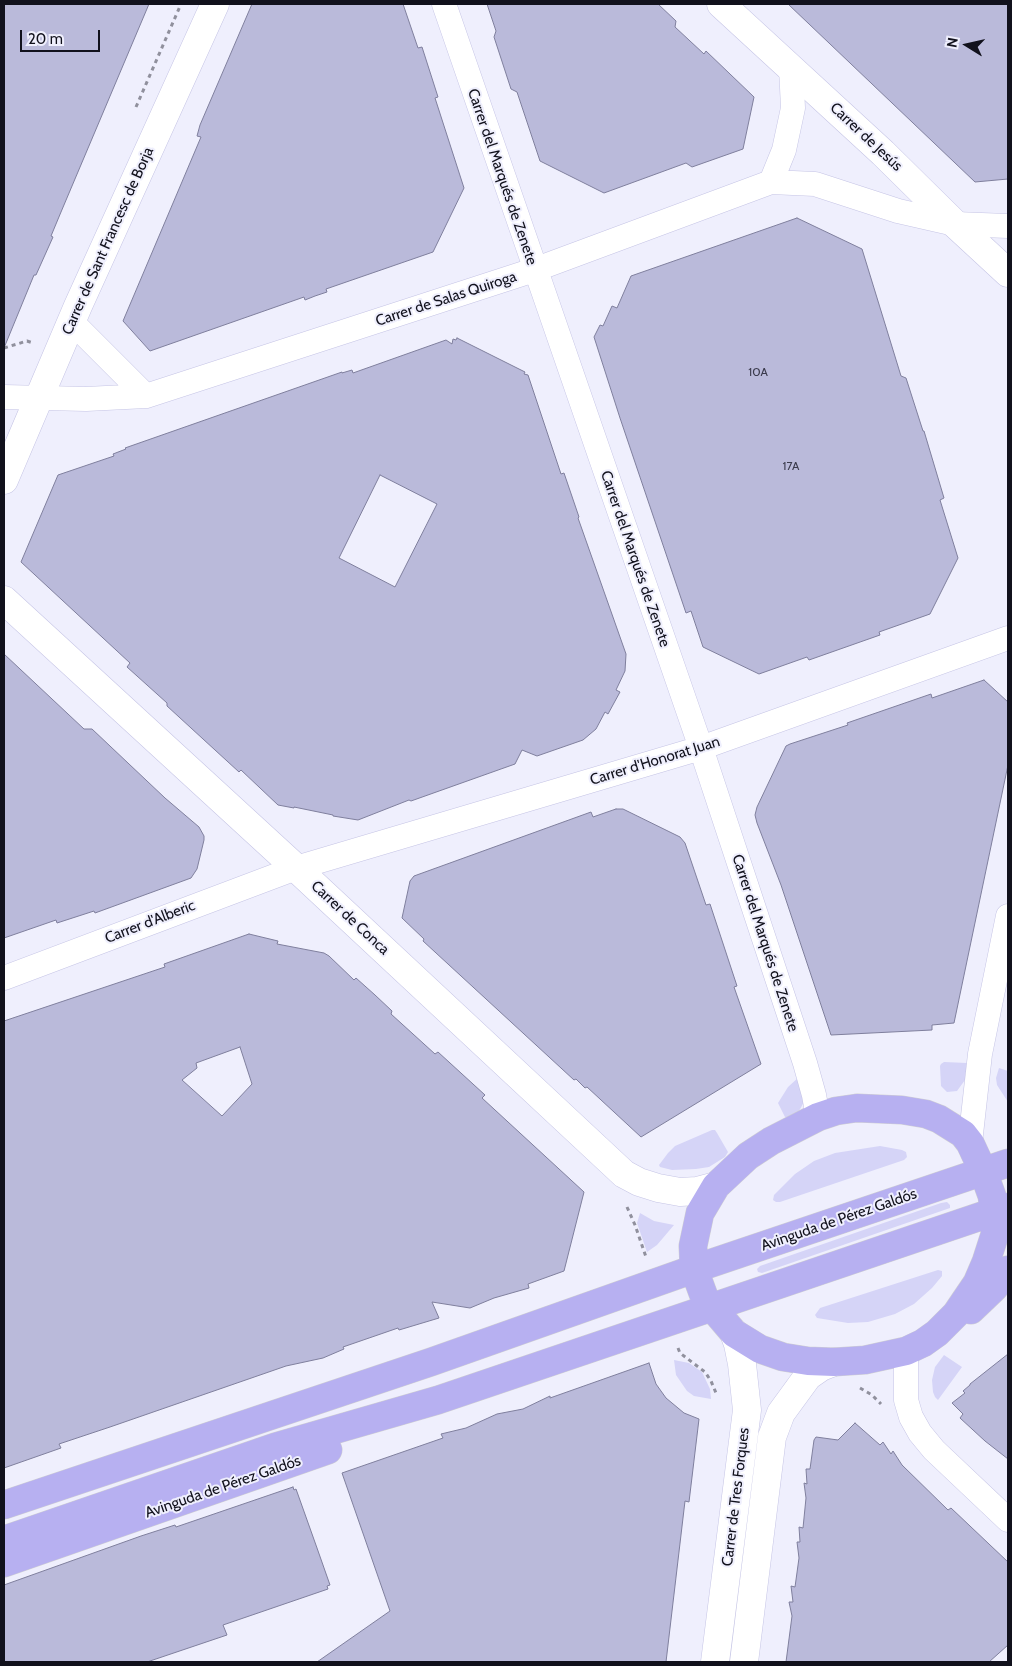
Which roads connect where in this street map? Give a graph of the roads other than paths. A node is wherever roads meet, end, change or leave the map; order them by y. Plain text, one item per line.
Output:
1 (215, 4) edge
2 (444, 4) edge
3 (721, 4) edge
4 (791, 67) junction
5 (771, 182) junction
6 (955, 224) junction
7 (1008, 226) edge
8 (534, 270) junction
9 (1008, 273) edge
10 (72, 321) junction
11 (146, 396) junction
12 (4, 397) edge
13 (38, 399) junction
14 (4, 480) edge
15 (4, 600) edge
16 (1008, 638) edge
17 (701, 748) junction
18 (296, 868) junction
19 (1008, 916) edge
20 (4, 978) edge
21 (818, 1117) junction
22 (970, 1143) junction
23 (1008, 1163) edge
24 (983, 1172) junction
25 (716, 1186) junction
26 (1001, 1209) edge
27 (694, 1269) junction
28 (1008, 1270) edge
29 (712, 1308) junction
30 (734, 1333) junction
31 (937, 1333) junction
32 (906, 1351) junction
33 (432, 1362) junction
34 (834, 1362) junction
35 (438, 1400) junction
36 (4, 1505) edge
37 (1008, 1520) edge
38 (4, 1527) edge
39 (4, 1540) edge
40 (4, 1563) edge
41 (715, 1662) edge
42 (744, 1662) edge

1 - 10 main road, Carrer de Sant Francesc de Borja
2 - 8 street, Carrer del Marqués de Zenete
3 - 4 main road, Carrer de Jesús
4 - 5 street
4 - 6 main road, Carrer de Jesús
5 - 6 street, Carrer de Salas Quiroga
5 - 8 street, Carrer de Salas Quiroga
6 - 7 street, Carrer de Salas Quiroga
6 - 9 main road, Carrer de Jesús
8 - 11 street, Carrer de Salas Quiroga
8 - 17 street, Carrer del Marqués de Zenete
10 - 11 street
10 - 13 main road, Carrer de Sant Francesc de Borja
11 - 13 street, Carrer de Salas Quiroga
12 - 13 street, Carrer de Salas Quiroga
13 - 14 main road, Carrer de Sant Francesc de Borja
15 - 18 main road, Carrer de Conca
16 - 17 street, Carrer d'Honorat Juan
17 - 18 street, Carrer d'Honorat Juan
17 - 21 street, Carrer del Marqués de Zenete
18 - 20 street, Carrer d'Alberic
18 - 25 main road, Carrer de Conca
19 - 22 street
21 - 22 main road
21 - 25 main road
22 - 24 main road
23 - 24 main road, Avinguda de Pérez Galdós
24 - 26 main road
24 - 27 main road, Avinguda de Pérez Galdós
25 - 27 main road
26 - 29 main road, Avinguda de Pérez Galdós
26 - 31 main road
27 - 29 main road
27 - 33 main road, Avinguda de Pérez Galdós
28 - 31 main road
29 - 30 main road
29 - 35 main road, Avinguda de Pérez Galdós
30 - 34 main road
30 - 41 main road, Carrer de Tres Forques
31 - 32 main road
32 - 34 main road
32 - 37 street
33 - 36 main road, Avinguda de Pérez Galdós
33 - 38 main road, Avinguda de Pérez Galdós
34 - 42 main road, Carrer de Tres Forques
35 - 39 main road, Avinguda de Pérez Galdós
35 - 40 main road, Avinguda de Pérez Galdós

